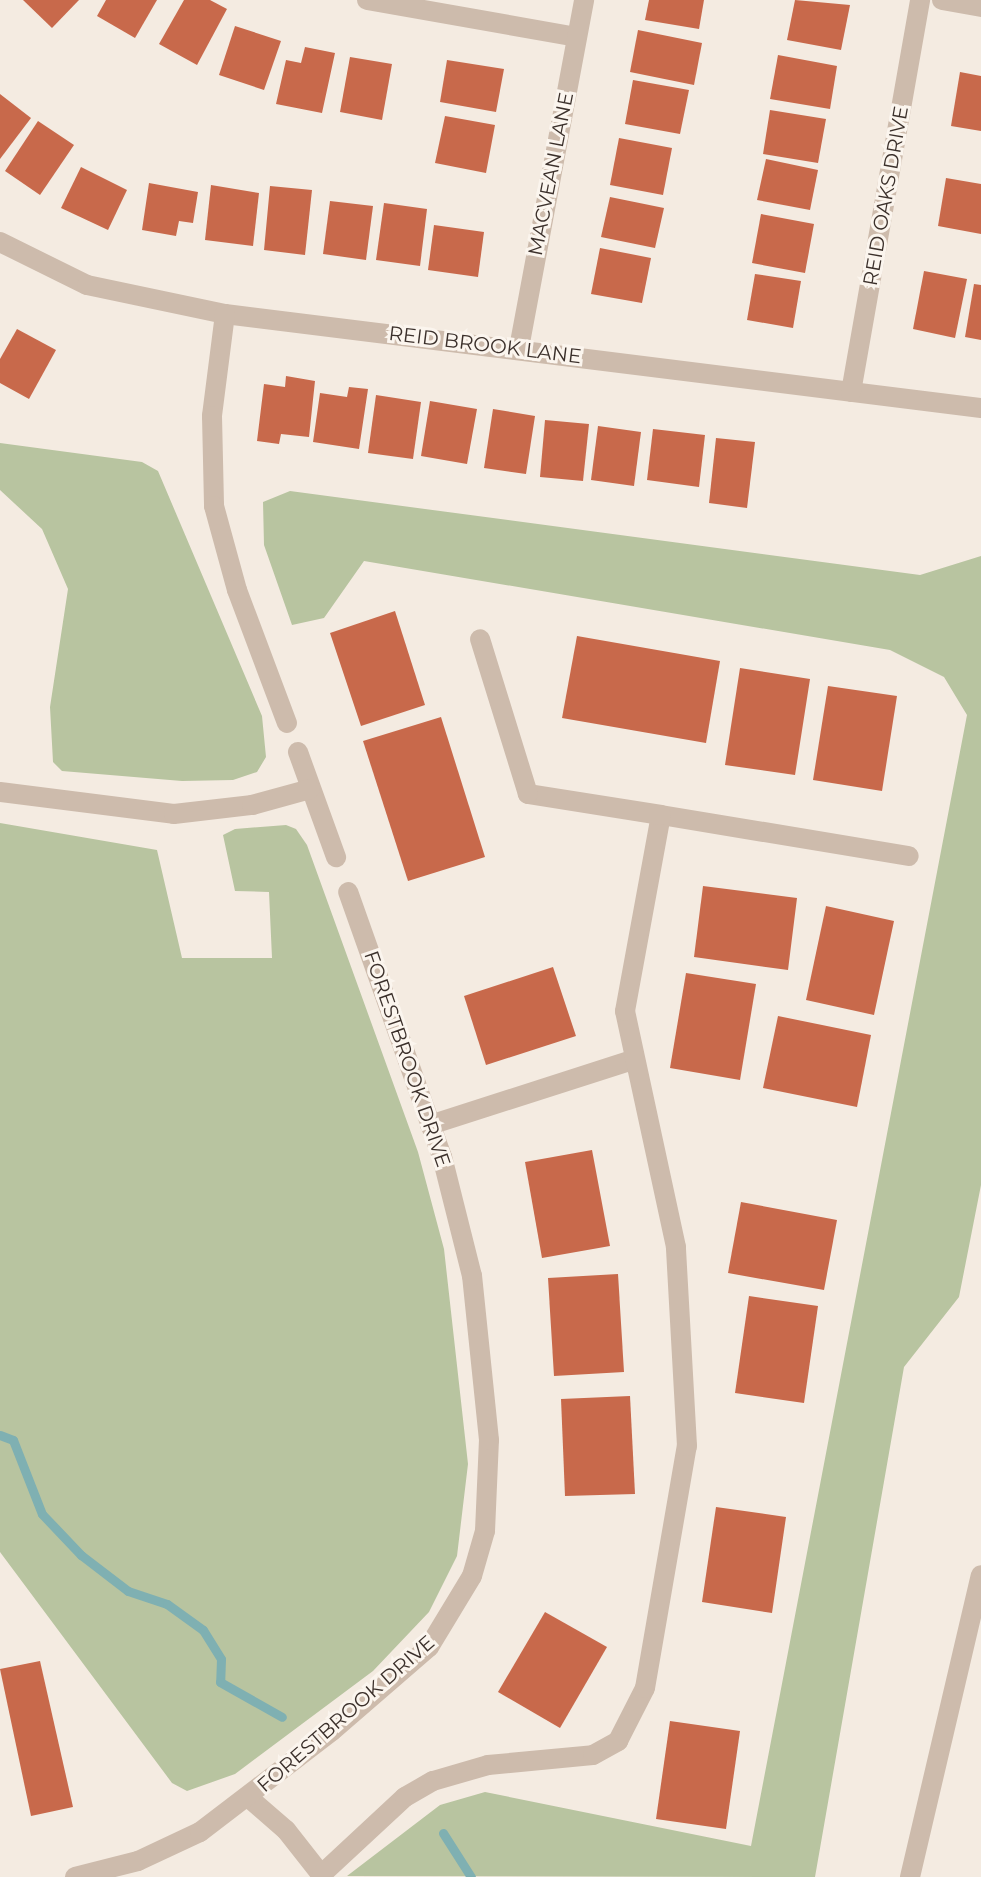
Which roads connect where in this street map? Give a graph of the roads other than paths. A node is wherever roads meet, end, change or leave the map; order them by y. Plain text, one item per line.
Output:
1 (367, 0) edge
2 (584, 0) edge
3 (920, 0) edge
4 (942, 0) edge
5 (981, 7) edge
6 (577, 37) junction
7 (0, 242) edge
8 (225, 314) junction
9 (519, 348) junction
10 (851, 392) junction
11 (981, 408) edge
12 (480, 639) dead end
13 (287, 723) dead end
14 (298, 752) dead end
15 (310, 789) junction
16 (0, 792) edge
17 (661, 815) junction
18 (909, 856) dead end
19 (336, 857) dead end
20 (348, 892) dead end
21 (633, 1060) junction
22 (430, 1125) junction
23 (981, 1575) edge
24 (249, 1798) junction
25 (322, 1876) edge
26 (75, 1877) edge
27 (910, 1877) edge

1 - 6 street
2 - 6 street, MACVEAN LANE
3 - 10 street, REID OAKS DRIVE
4 - 5 street
6 - 9 street, MACVEAN LANE
7 - 8 street, REID BROOK LANE
8 - 9 street, REID BROOK LANE
8 - 13 street
9 - 10 street, REID BROOK LANE
10 - 11 street, REID BROOK LANE
12 - 17 street
14 - 15 street
15 - 16 street
15 - 19 street
17 - 18 street
17 - 21 street
20 - 22 street, FORESTBROOK DRIVE
21 - 22 street
21 - 25 street
22 - 24 street, FORESTBROOK DRIVE
23 - 27 street
24 - 25 street
24 - 26 street, FORESTBROOK DRIVE

